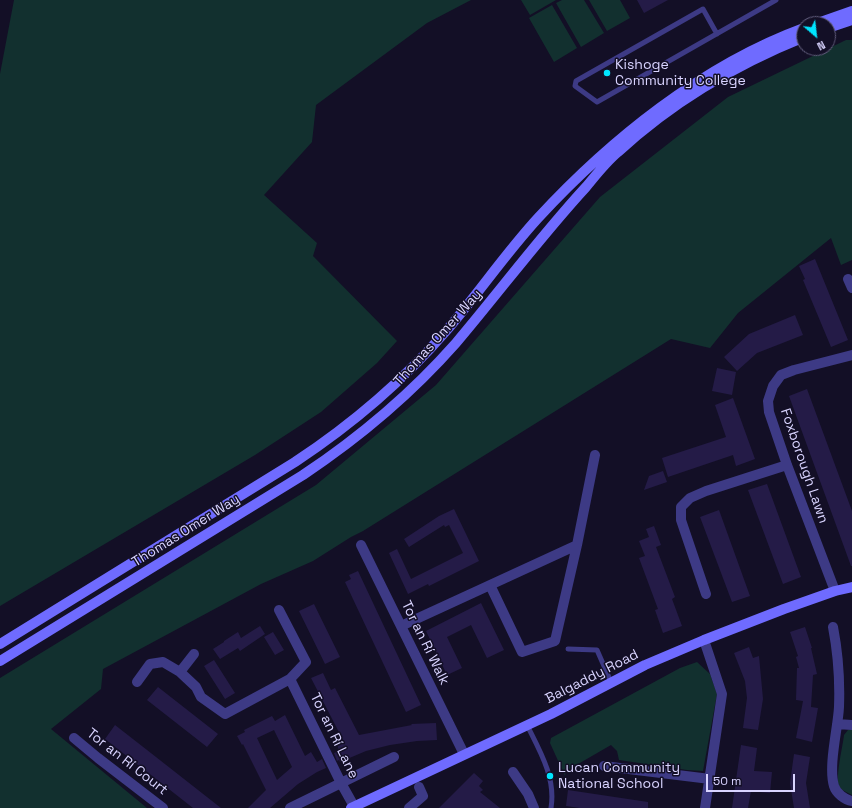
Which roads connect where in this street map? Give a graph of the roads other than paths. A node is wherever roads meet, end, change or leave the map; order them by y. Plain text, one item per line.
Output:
1 (776, 0) edge
2 (852, 11) edge
3 (836, 17) edge
4 (852, 20) edge
5 (836, 25) edge
6 (796, 32) edge
7 (717, 34) junction
8 (796, 41) edge
9 (852, 355) edge
10 (595, 455) dead end
11 (787, 465) junction
12 (577, 545) junction
13 (361, 546) dead end
14 (490, 585) junction
15 (852, 587) edge
16 (835, 591) junction
17 (706, 594) dead end
18 (279, 610) dead end
19 (401, 626) junction
20 (833, 627) dead end
21 (704, 640) junction
22 (0, 644) edge
23 (568, 649) dead end
24 (194, 654) dead end
25 (0, 661) edge
26 (180, 672) junction
27 (290, 679) junction
28 (136, 682) dead end
29 (611, 682) junction
30 (837, 724) junction
31 (528, 725) junction
32 (852, 725) edge
33 (74, 738) dead end
34 (464, 754) junction
35 (394, 757) dead end
36 (604, 766) dead end
37 (514, 772) dead end
38 (710, 779) junction
39 (341, 783) junction
40 (419, 787) dead end
41 (852, 801) edge
42 (353, 807) edge
43 (163, 808) edge
44 (290, 808) edge
45 (409, 808) edge
46 (534, 808) edge
47 (551, 808) edge
48 (705, 808) edge

1 - 7 lane
2 - 3 street
4 - 5 street
6 - 22 street, Thomas Omer Way
7 - 7 lane
8 - 25 street, Thomas Omer Way
9 - 11 street, Foxborough Lawn
10 - 12 street
11 - 16 street, Foxborough Lawn
11 - 17 street
12 - 14 street
12 - 14 street
13 - 19 street, Tor an Rí Walk
14 - 19 street
15 - 16 street, Balgaddy Road
16 - 21 street, Balgaddy Road
18 - 27 street
19 - 34 street, Tor an Rí Walk
20 - 30 street
21 - 29 street, Balgaddy Road
21 - 38 street
23 - 29 lane
24 - 26 street
26 - 27 street
26 - 28 street
27 - 39 street, Tor an Rí Lane
29 - 31 street, Balgaddy Road
30 - 32 street
30 - 41 street
31 - 34 street, Balgaddy Road
31 - 47 lane
33 - 43 street, Tor an Rí Court
34 - 42 street, Balgaddy Road
35 - 39 street
36 - 38 street
37 - 46 street
38 - 48 street
39 - 42 street, Tor an Rí Lane
39 - 44 street
40 - 45 street

